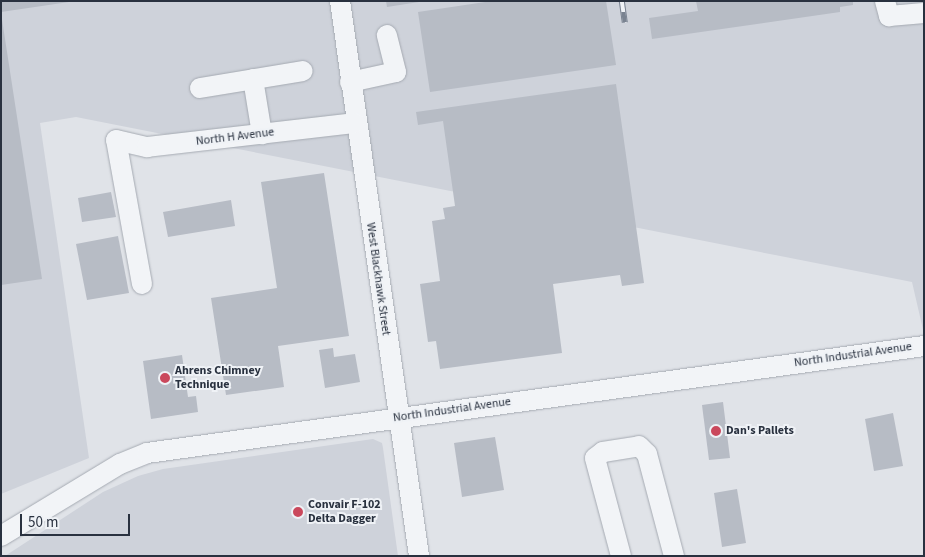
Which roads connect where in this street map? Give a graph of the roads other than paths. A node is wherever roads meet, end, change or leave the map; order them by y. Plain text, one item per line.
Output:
1 (340, 1) edge
2 (885, 1) edge
3 (924, 13) edge
4 (387, 35) dead end
5 (303, 71) dead end
6 (253, 79) junction
7 (350, 82) junction
8 (200, 88) dead end
9 (355, 123) junction
10 (262, 134) junction
11 (142, 284) dead end
12 (924, 346) edge
13 (398, 418) junction
14 (1, 536) edge
15 (419, 556) edge
16 (621, 556) edge
17 (674, 556) edge

1 - 7 street, West Blackhawk Street
2 - 3 street
4 - 7 street
5 - 6 street
6 - 8 street
6 - 10 street
7 - 9 street, West Blackhawk Street
9 - 10 street, North H Avenue
9 - 13 street, West Blackhawk Street
10 - 11 street, North H Avenue
12 - 13 street, North Industrial Avenue
13 - 14 street, North Industrial Avenue
13 - 15 street, West Blackhawk Street
16 - 17 street

